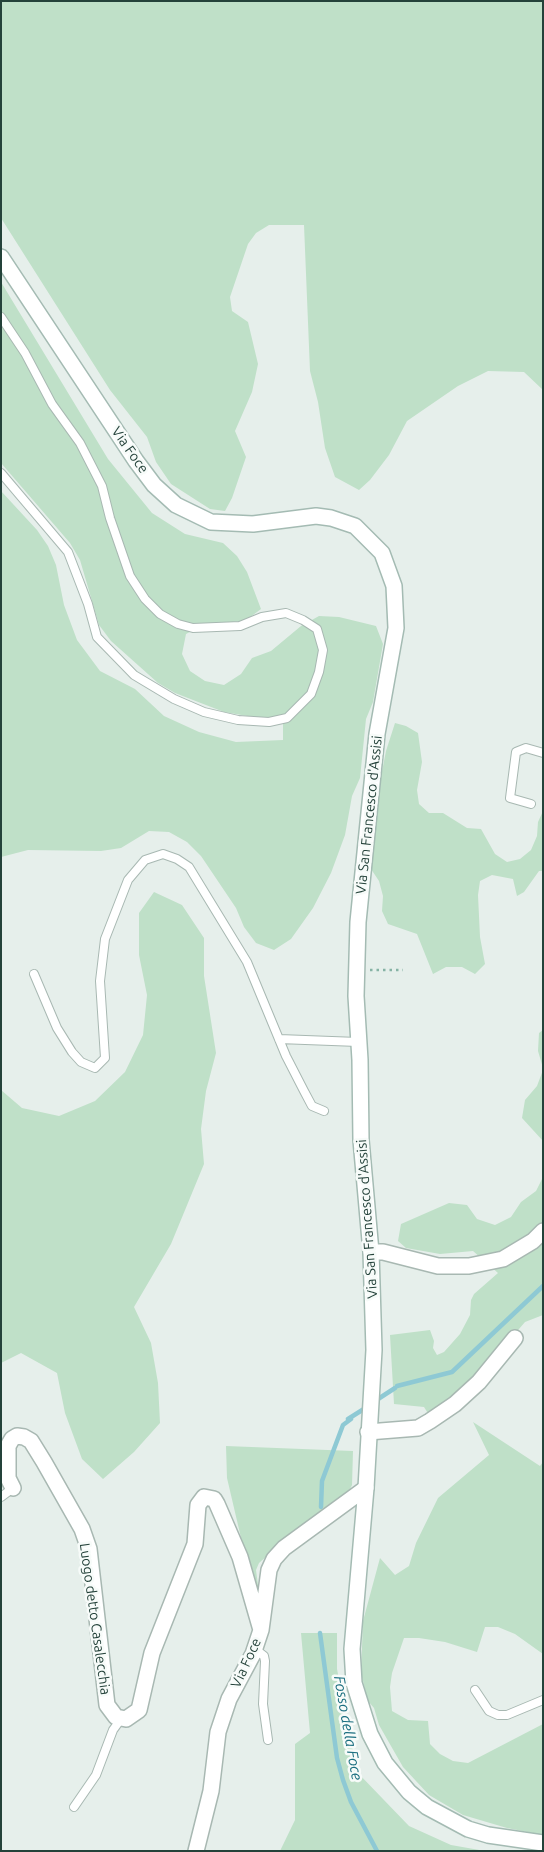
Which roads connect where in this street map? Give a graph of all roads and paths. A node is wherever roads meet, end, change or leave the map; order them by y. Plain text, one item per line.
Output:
1 (1, 257) edge
2 (1, 317) edge
3 (1, 473) edge
4 (331, 518) joint
5 (543, 753) edge
6 (531, 804) dead end
7 (368, 970) dead end
8 (403, 970) dead end
9 (34, 974) dead end
10 (279, 1039) junction
11 (358, 1042) junction
12 (324, 1111) dead end
13 (543, 1231) edge
14 (371, 1252) junction
15 (515, 1338) dead end
16 (368, 1432) junction
17 (366, 1488) junction
18 (7, 1493) edge
19 (261, 1630) junction
20 (255, 1649) junction
21 (475, 1690) dead end
22 (543, 1700) edge
23 (121, 1719) junction
24 (268, 1740) dead end
25 (74, 1807) dead end
26 (543, 1843) edge
27 (196, 1851) edge

1 - 4 main road, Via Foce
2 - 3 lane
4 - 11 main road, Via San Francesco d'Assisi
5 - 6 lane
7 - 8 path
9 - 10 lane
10 - 11 lane
10 - 12 lane
11 - 14 main road, Via San Francesco d'Assisi
13 - 14 main road
14 - 16 main road, Via San Francesco d'Assisi
15 - 16 main road
16 - 17 main road, Via San Francesco d'Assisi
17 - 19 main road, Via Foce
17 - 26 main road, Via San Francesco d'Assisi
18 - 23 main road, Luogo detto Casalecchia
19 - 20 main road, Via Foce
19 - 23 main road
20 - 24 lane
20 - 27 main road, Via Foce
21 - 22 lane
23 - 25 lane

